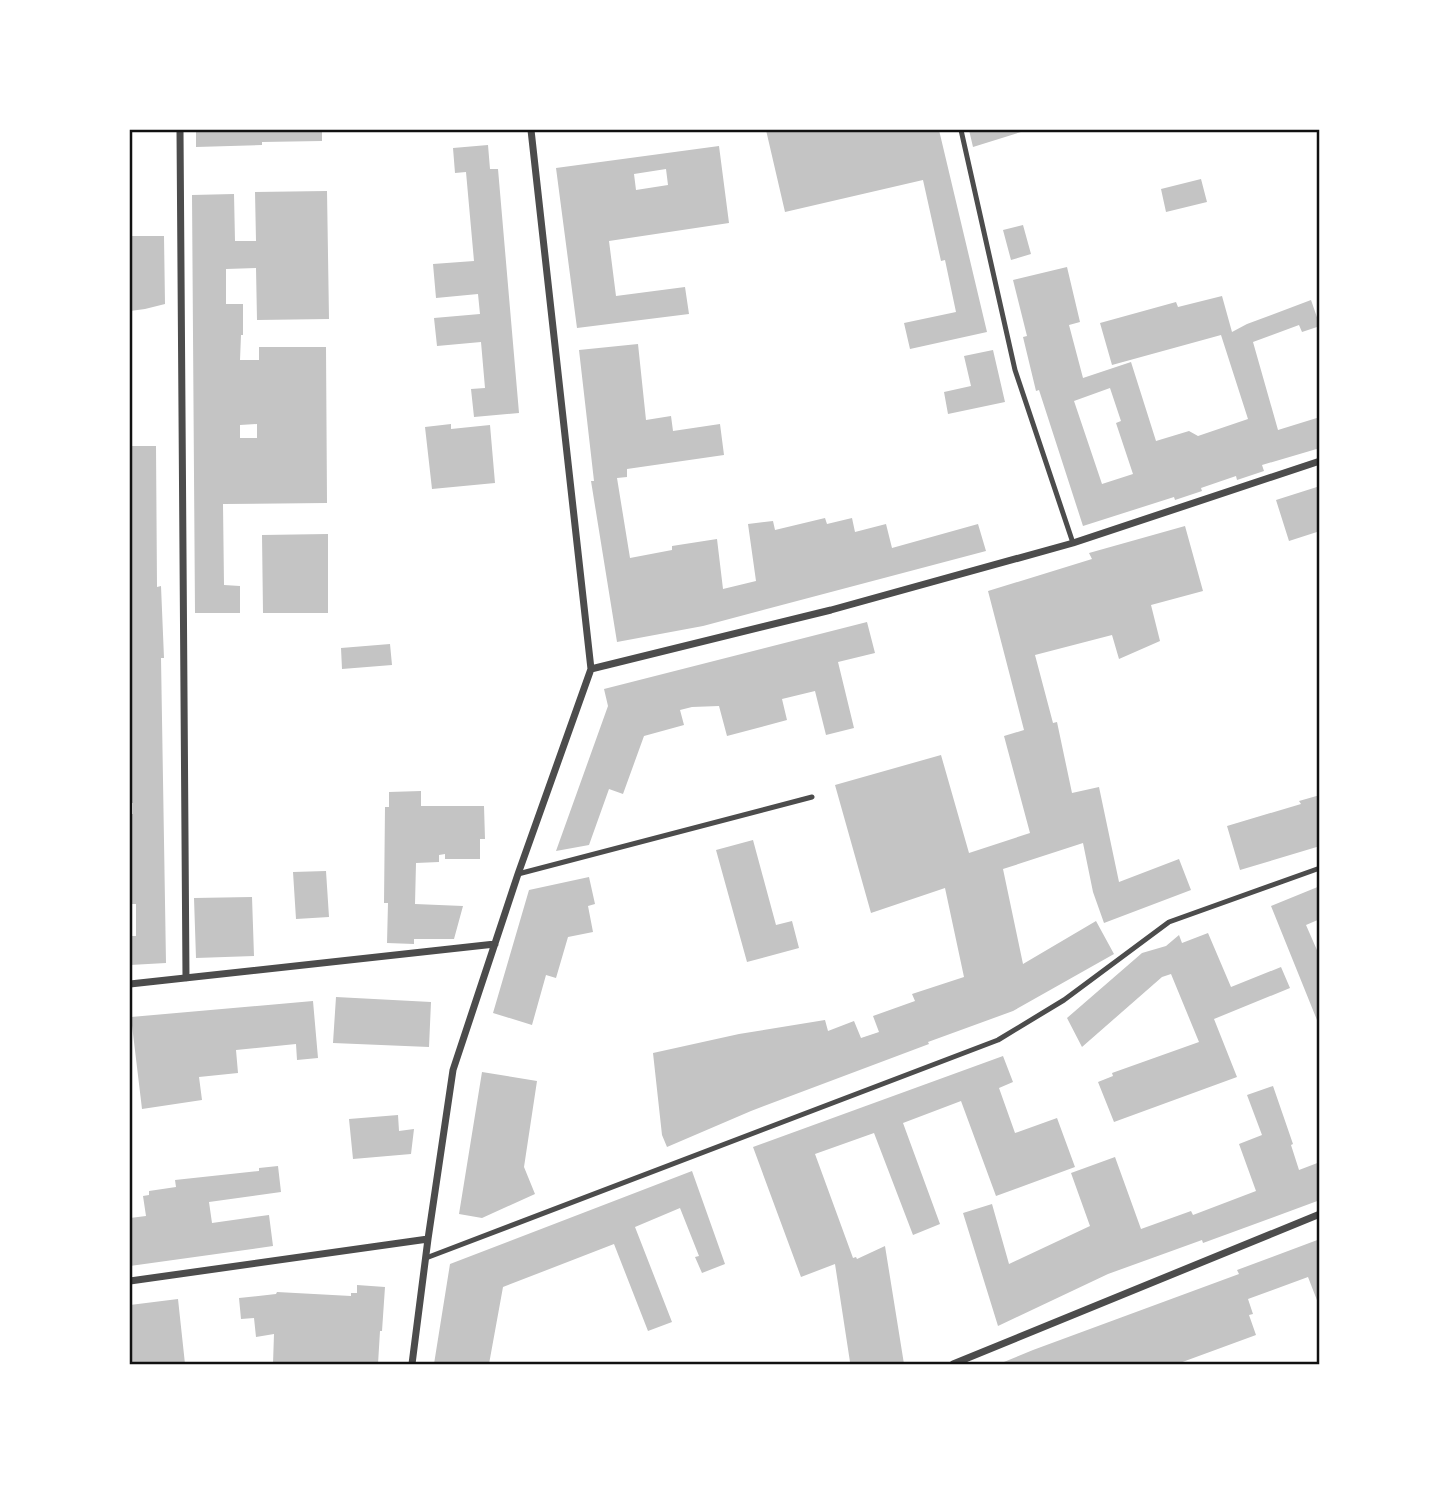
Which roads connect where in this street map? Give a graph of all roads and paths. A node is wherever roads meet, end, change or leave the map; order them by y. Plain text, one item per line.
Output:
1 (180, 130) edge
2 (531, 130) edge
3 (961, 130) edge
4 (1320, 461) edge
5 (1073, 542) junction
6 (591, 669) junction
7 (812, 797) dead end
8 (1320, 868) edge
9 (518, 874) junction
10 (495, 944) junction
11 (186, 978) junction
12 (130, 984) edge
13 (1320, 1214) edge
14 (428, 1239) junction
15 (426, 1258) junction
16 (130, 1281) edge
17 (412, 1364) edge
18 (953, 1364) edge

1 - 11 street
2 - 6 street
3 - 5 lane
4 - 5 street
5 - 6 street
6 - 9 street
7 - 9 lane
8 - 15 lane
9 - 10 street
10 - 11 street
10 - 14 street
11 - 12 street
13 - 18 street
14 - 15 street
14 - 16 street
15 - 17 street

